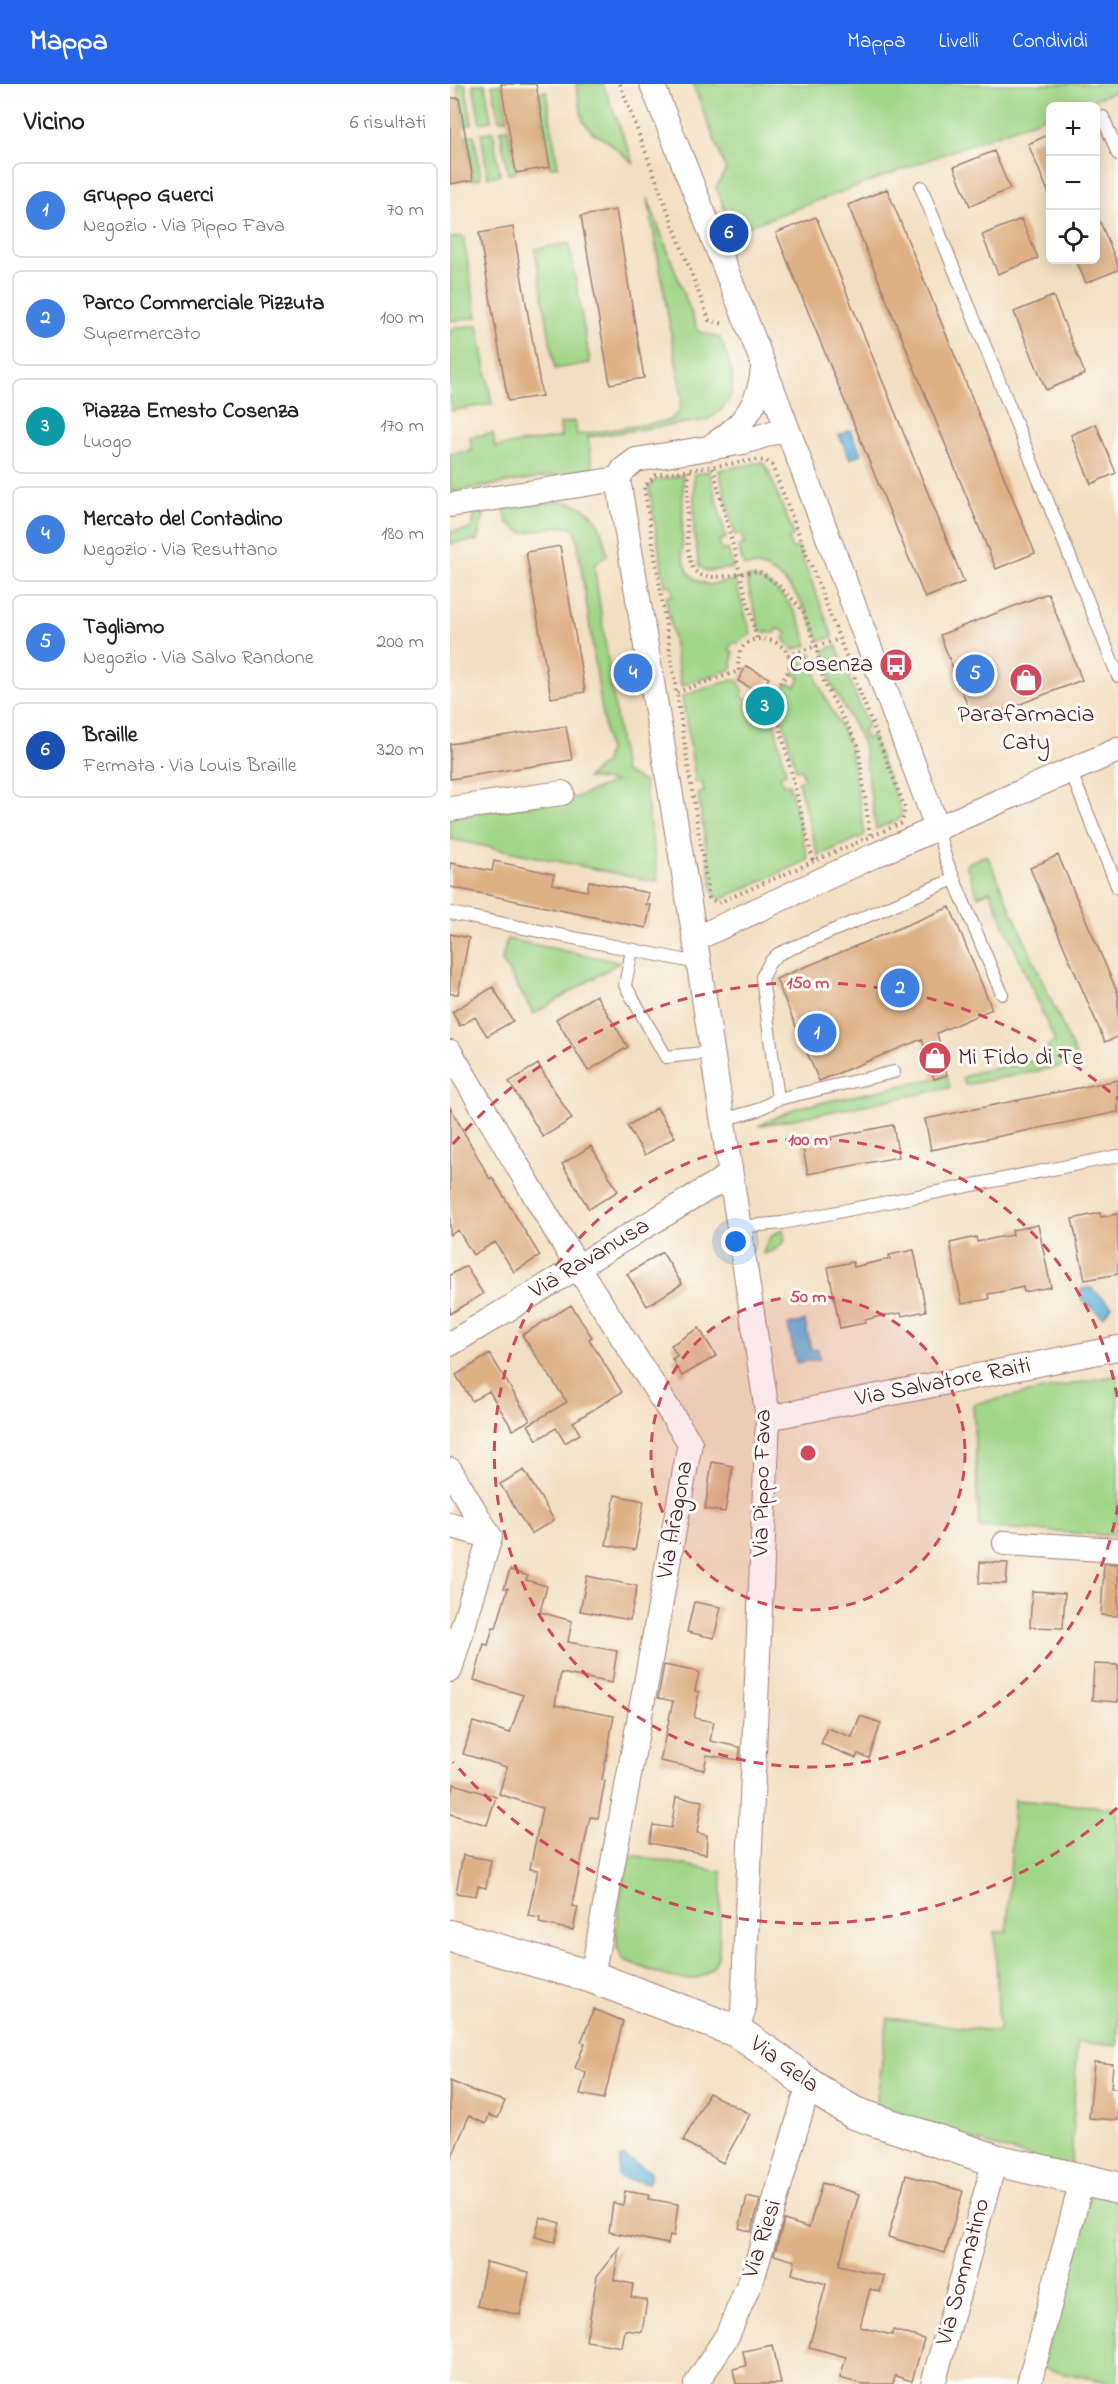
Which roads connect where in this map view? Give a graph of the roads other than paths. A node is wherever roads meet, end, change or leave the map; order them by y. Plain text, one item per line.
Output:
1 (652, 84) edge
2 (1103, 117) dead end
3 (1118, 154) edge
4 (921, 188) dead end
5 (763, 366) junction
6 (787, 428) junction
7 (700, 458) junction
8 (606, 481) junction
9 (450, 505) edge
10 (1118, 676) edge
11 (1118, 750) edge
12 (1070, 770) junction
13 (562, 793) dead end
14 (450, 809) edge
15 (937, 827) junction
16 (954, 879) junction
17 (1118, 888) edge
18 (450, 913) edge
19 (632, 950) junction
20 (696, 951) junction
21 (1002, 994) dead end
22 (450, 1052) edge
23 (712, 1052) junction
24 (894, 1072) dead end
25 (778, 1099) junction
26 (722, 1120) junction
27 (1118, 1156) edge
28 (730, 1175) junction
29 (738, 1227) junction
30 (577, 1266) junction
31 (450, 1344) edge
32 (1118, 1348) edge
33 (768, 1418) junction
34 (450, 1470) edge
35 (450, 1525) edge
36 (490, 1537) junction
37 (1005, 1543) dead end
38 (1118, 1550) edge
39 (450, 1670) edge
40 (450, 1936) edge
41 (592, 1977) junction
42 (736, 2031) junction
43 (812, 2086) junction
44 (995, 2160) junction
45 (1082, 2180) junction
46 (1118, 2188) edge
47 (696, 2384) edge
48 (933, 2384) edge
49 (1029, 2384) edge

1 - 5 street
2 - 3 lane
4 - 10 lane
5 - 6 street
5 - 7 street
6 - 7 street
6 - 15 street
7 - 8 street
8 - 9 street
8 - 20 street, Via Pippo Fava
11 - 12 street
12 - 15 street
12 - 17 lane
13 - 14 street
15 - 16 lane
15 - 20 street
16 - 21 lane
16 - 25 lane
18 - 19 lane
19 - 20 lane
19 - 23 lane
20 - 23 street, Via Pippo Fava
22 - 30 street, Via Aragona
23 - 26 street, Via Pippo Fava
24 - 25 lane
25 - 26 lane
26 - 28 street, Via Pippo Fava
27 - 29 lane
28 - 29 street, Via Pippo Fava
28 - 30 street, Via Ravanusa
29 - 33 street, Via Pippo Fava
30 - 31 street, Via Ravanusa
30 - 41 street, Via Aragona
32 - 33 street, Via Salvatore Raiti
33 - 42 street, Via Pippo Fava
34 - 36 street
35 - 36 street
36 - 39 street
37 - 38 street
40 - 41 street, Via Gela
41 - 42 street, Via Gela
42 - 43 street, Via Gela
43 - 44 street, Via Gela
43 - 47 street, Via Riesi
44 - 45 street, Via Gela
44 - 48 street, Via Sommatino
45 - 46 street, Via Gela
45 - 49 street

